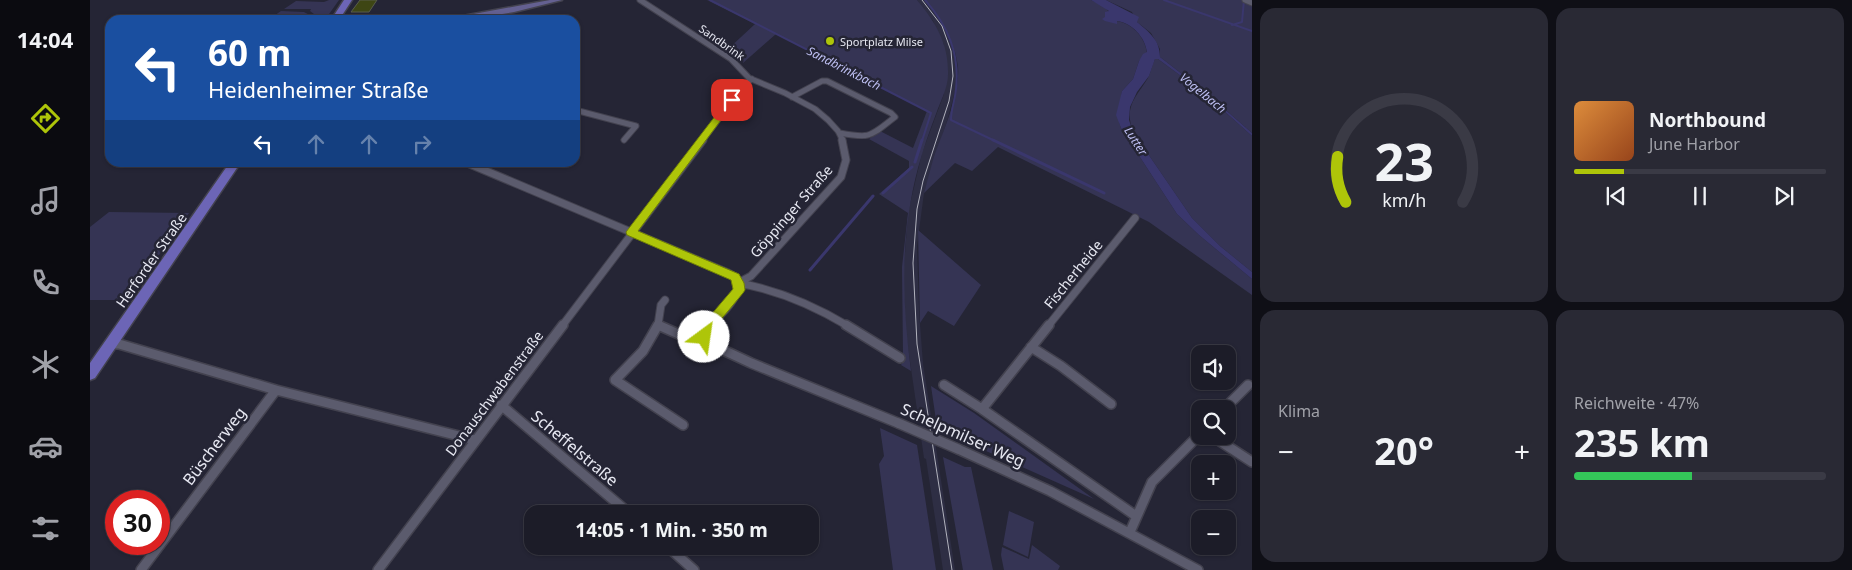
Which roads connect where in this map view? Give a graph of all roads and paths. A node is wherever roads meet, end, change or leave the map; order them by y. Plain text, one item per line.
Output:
1 (348, 0) edge
2 (559, 0) edge
3 (640, 0) edge
4 (1245, 0) edge
5 (1252, 3) edge
6 (494, 14) joint
7 (339, 15) edge
8 (487, 15) edge
9 (752, 79) junction
10 (792, 97) junction
11 (580, 111) edge
12 (840, 133) junction
13 (624, 140) dead end
14 (233, 167) edge
15 (477, 167) edge
16 (1135, 218) dead end
17 (631, 232) junction
18 (738, 283) junction
19 (665, 300) dead end
20 (658, 325) junction
21 (708, 343) junction
22 (110, 344) junction
23 (1031, 348) junction
24 (900, 358) dead end
25 (90, 374) edge
26 (944, 385) dead end
27 (1248, 385) dead end
28 (276, 390) junction
29 (1233, 400) edge
30 (1111, 404) dead end
31 (502, 405) junction
32 (982, 409) junction
33 (682, 425) dead end
34 (475, 440) junction
35 (1191, 443) edge
36 (1226, 445) edge
37 (1252, 462) edge
38 (619, 505) edge
39 (1136, 516) junction
40 (1130, 532) junction
41 (677, 555) edge
42 (142, 570) edge
43 (378, 570) edge
44 (694, 570) edge
45 (1198, 570) edge

1 - 7 main road
2 - 6 main road
3 - 9 street, Sandbrink
4 - 5 street
6 - 8 main road
9 - 10 street
9 - 17 street, Sandbrink
10 - 12 street
10 - 12 street
11 - 13 street
12 - 18 street, Göppinger Straße
14 - 22 main road, Herforder Straße
15 - 17 street
16 - 23 street, Fischerheide
17 - 18 street
17 - 31 street, Donauschwabenstraße
18 - 21 street
18 - 24 street
19 - 20 street
20 - 21 street, Schelpmilser Weg
20 - 33 street
21 - 40 street, Schelpmilser Weg, bridge
22 - 25 main road, Herforder Straße
22 - 28 street
23 - 30 street
23 - 32 street, Fischerheide
26 - 32 street, Schelpmilser Weg
27 - 29 street
28 - 34 street
28 - 42 street, Büscherweg
31 - 34 street, Donauschwabenstraße
31 - 38 street, Scheffelstraße
32 - 39 street, Schelpmilser Weg
34 - 43 street, Donauschwabenstraße
35 - 39 street
36 - 37 street
39 - 40 street
40 - 45 street, Schelpmilser Weg
41 - 44 street

